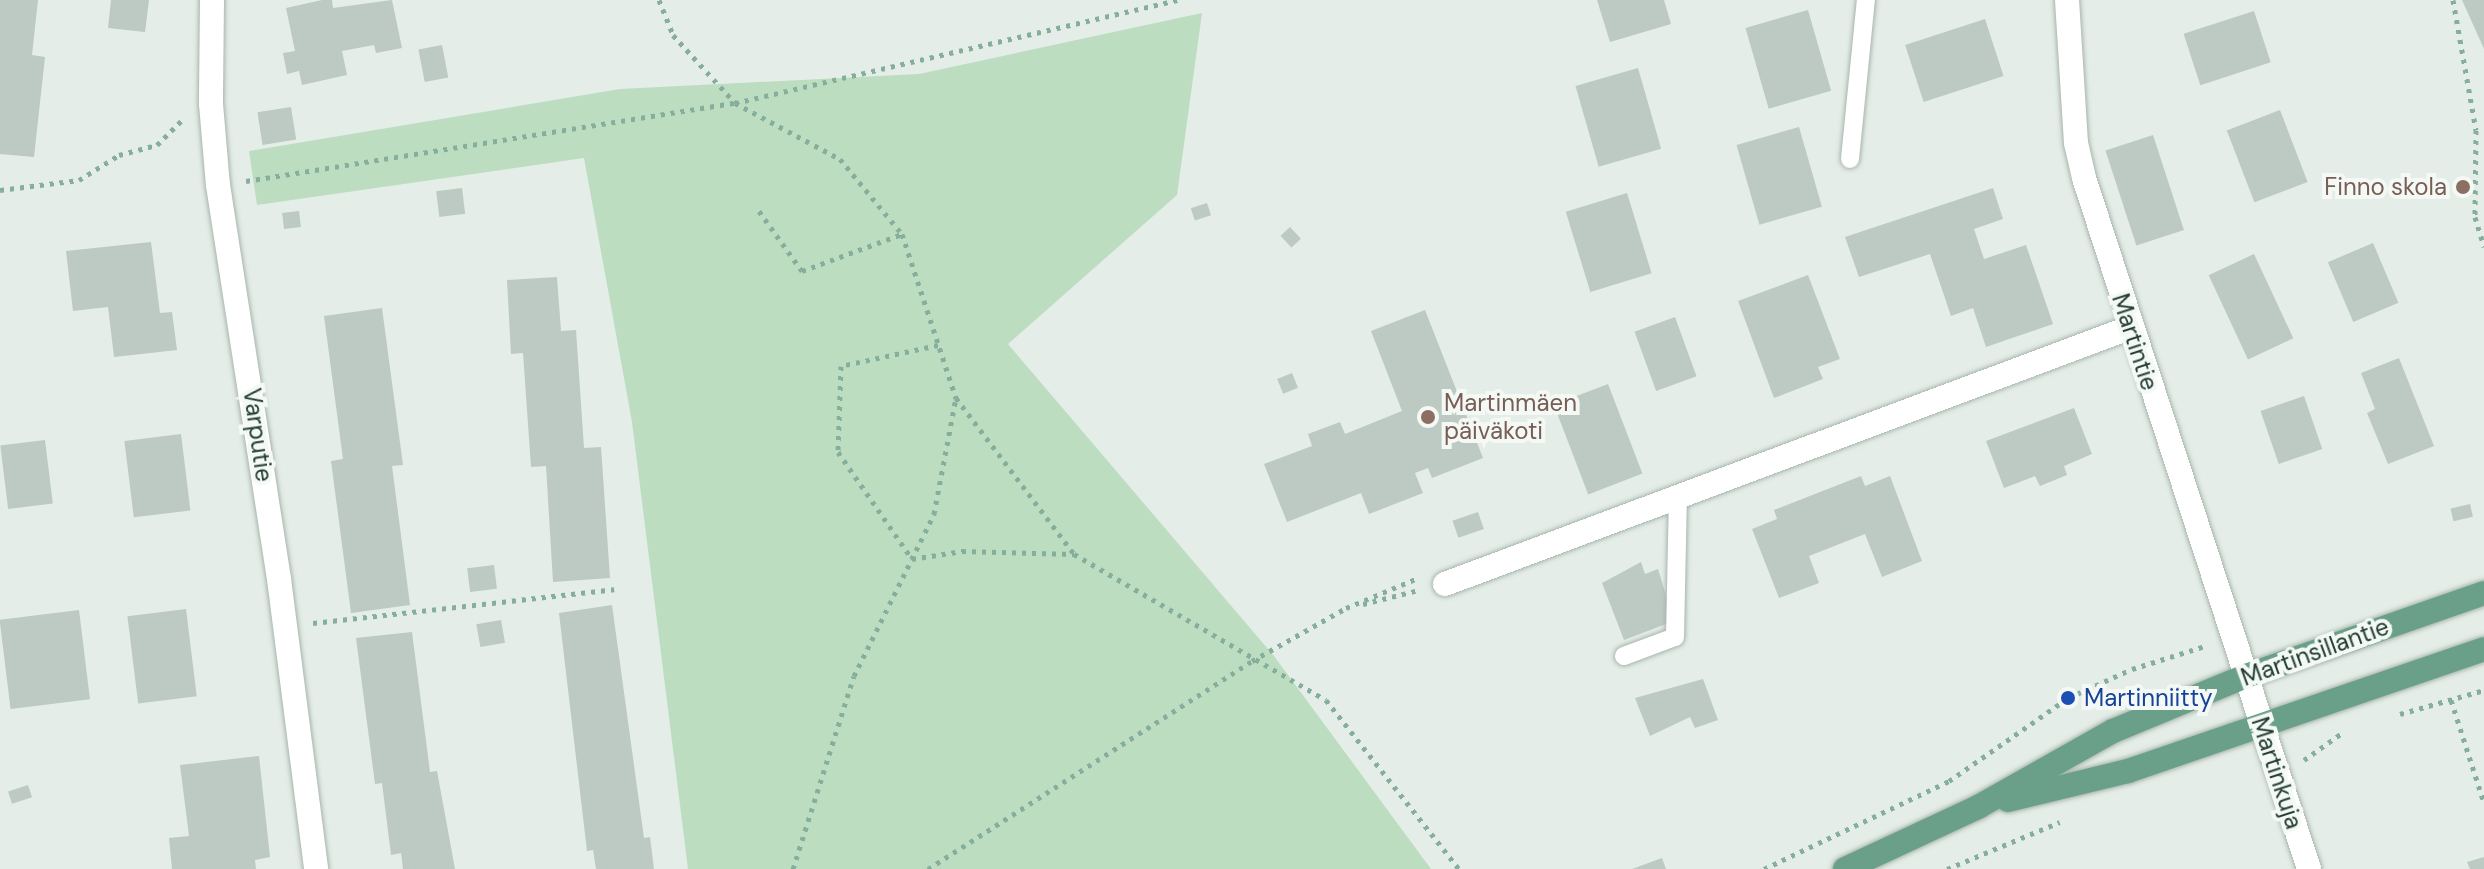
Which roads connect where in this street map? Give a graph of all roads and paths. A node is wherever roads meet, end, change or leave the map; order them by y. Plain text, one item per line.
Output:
1 (212, 0) edge
2 (659, 0) edge
3 (1179, 0) edge
4 (1866, 0) edge
5 (2067, 0) edge
6 (2453, 0) edge
7 (735, 103) junction
8 (211, 104) junction
9 (1850, 159) dead end
10 (218, 185) junction
11 (0, 190) edge
12 (759, 211) dead end
13 (902, 234) junction
14 (2484, 247) edge
15 (2129, 328) junction
16 (938, 345) junction
17 (956, 398) junction
18 (1678, 497) junction
19 (1074, 554) junction
20 (912, 559) junction
21 (1445, 584) joint
22 (614, 589) dead end
23 (2484, 593) edge
24 (303, 624) dead end
25 (2484, 649) edge
26 (1624, 656) dead end
27 (1252, 661) junction
28 (2246, 676) junction
29 (2484, 690) edge
30 (2451, 700) junction
31 (2396, 715) dead end
32 (2262, 727) junction
33 (2349, 729) dead end
34 (2275, 770) junction
35 (2484, 803) edge
36 (1978, 807) junction
37 (316, 869) edge
38 (793, 869) edge
39 (928, 869) edge
40 (1459, 869) edge
41 (1845, 869) edge
42 (2309, 869) edge

1 - 8 street, Varputie
2 - 7 path
3 - 7 path
4 - 9 lane
5 - 15 street, Martintie
6 - 14 path
7 - 10 path
7 - 13 path
8 - 10 street, Varputie
8 - 11 path
10 - 37 street, Varputie
12 - 13 path
13 - 16 path
15 - 18 street
15 - 28 street, Martintie
16 - 17 path
16 - 20 path
17 - 19 path
17 - 20 path
18 - 21 street
18 - 26 lane
19 - 20 path
19 - 27 path
20 - 38 path
21 - 27 path
22 - 24 path
23 - 28 main road, Martinsillantie
25 - 32 main road, Martinsillantie
27 - 39 path
27 - 40 path
28 - 32 street, Martinkuja
28 - 36 main road, Martinsillantie
29 - 30 path
30 - 31 path
30 - 35 path
32 - 34 street, Martinkuja
32 - 36 main road, Martinsillantie
33 - 34 path
34 - 42 street, Martinkuja
36 - 41 main road, Martinsillantie

